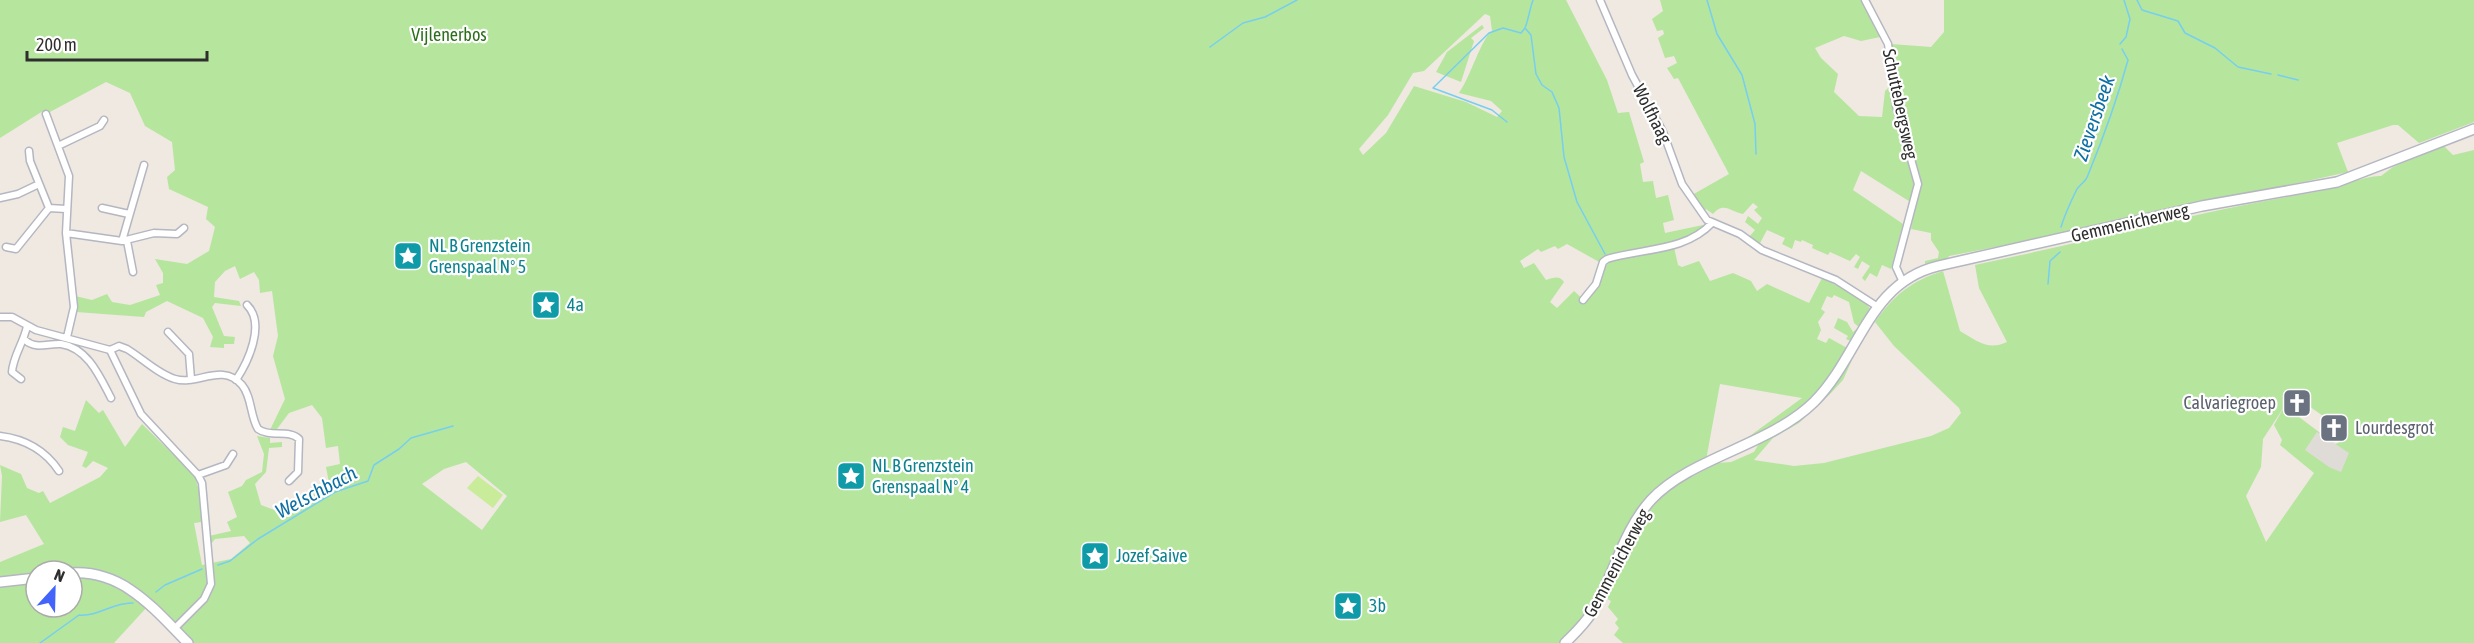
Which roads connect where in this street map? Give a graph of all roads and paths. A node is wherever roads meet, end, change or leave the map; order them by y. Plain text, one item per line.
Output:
1 (1600, 0) edge
2 (1865, 0) edge
3 (46, 114) dead end
4 (104, 120) dead end
5 (2474, 129) edge
6 (58, 146) junction
7 (29, 151) dead end
8 (144, 165) dead end
9 (39, 184) junction
10 (0, 198) edge
11 (49, 208) junction
12 (66, 208) junction
13 (102, 208) dead end
14 (129, 214) junction
15 (1712, 223) junction
16 (184, 228) dead end
17 (66, 233) junction
18 (125, 241) junction
19 (6, 247) dead end
20 (133, 272) dead end
21 (1902, 280) junction
22 (1583, 300) dead end
23 (247, 305) dead end
24 (1878, 307) junction
25 (0, 317) edge
26 (27, 326) junction
27 (168, 332) dead end
28 (67, 337) junction
29 (25, 340) junction
30 (110, 350) junction
31 (21, 379) dead end
32 (191, 379) junction
33 (236, 380) junction
34 (111, 398) dead end
35 (0, 436) edge
36 (232, 454) dead end
37 (59, 471) dead end
38 (198, 475) junction
39 (289, 481) dead end
40 (84, 574) edge
41 (24, 579) edge
42 (0, 582) edge
43 (174, 629) junction
44 (188, 643) edge
45 (1565, 643) edge

1 - 15 street, Wolfhaag
2 - 21 street, Schuttebergsweg
3 - 6 street
4 - 6 street
5 - 21 main road, Gemmenicherweg
6 - 12 street
7 - 9 street
8 - 14 street
9 - 10 street
9 - 11 street
11 - 12 street
11 - 19 street
12 - 17 street
13 - 14 street
14 - 18 street
15 - 22 street
15 - 24 street, Wolfhaag
16 - 18 street
17 - 18 street
17 - 28 street
18 - 20 street
21 - 24 main road, Gemmenicherweg
23 - 33 street
24 - 45 main road, Gemmenicherweg
25 - 26 street
26 - 28 street
26 - 29 street
27 - 32 street
28 - 30 street
29 - 31 street
29 - 34 street
30 - 32 street
30 - 38 street
32 - 33 street
33 - 39 street
35 - 37 street
36 - 38 street
38 - 43 street
40 - 43 main road
41 - 42 main road
43 - 44 main road

